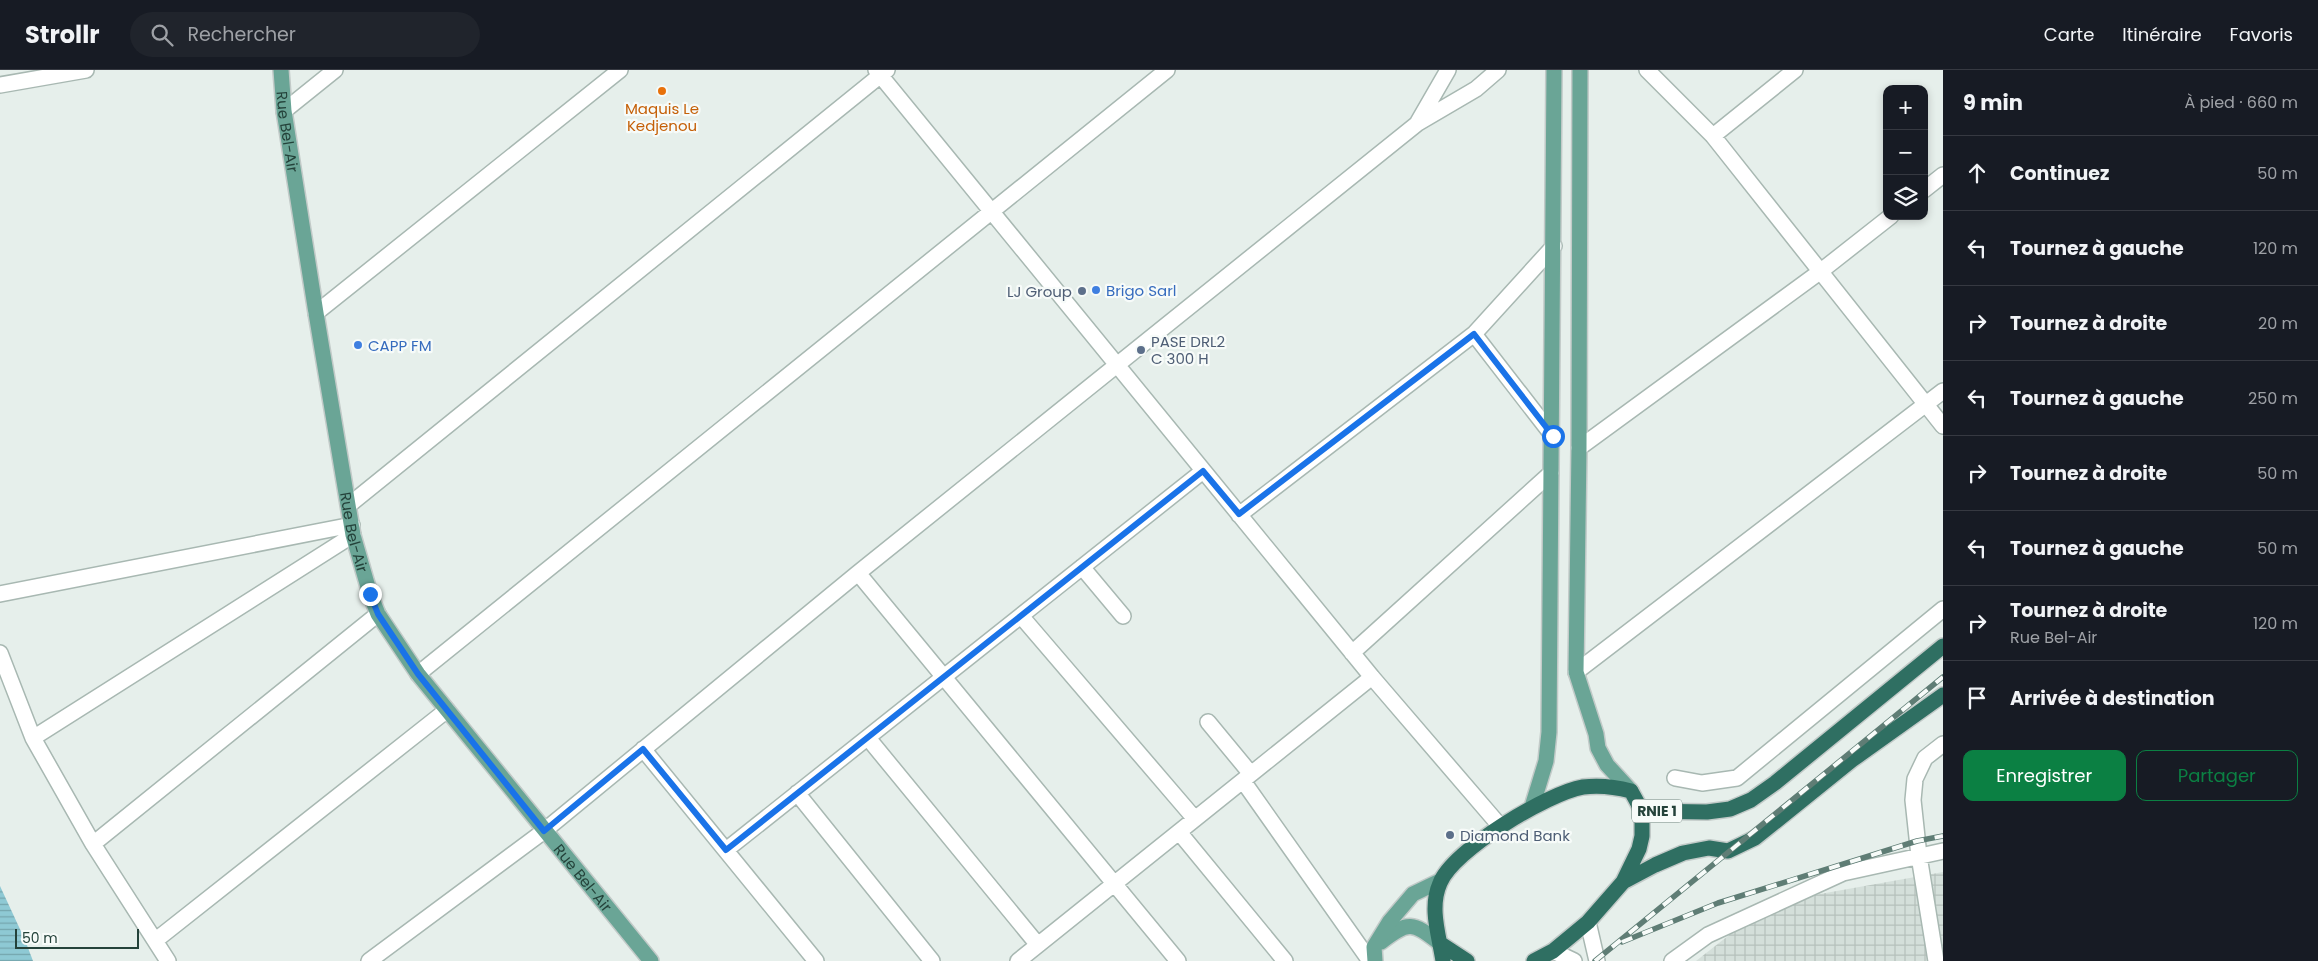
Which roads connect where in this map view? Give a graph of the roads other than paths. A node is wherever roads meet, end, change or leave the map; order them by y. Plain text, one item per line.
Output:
1 (86, 70) edge
2 (281, 70) edge
3 (335, 70) edge
4 (620, 70) edge
5 (1168, 70) edge
6 (1448, 70) edge
7 (1498, 70) edge
8 (1554, 70) edge
9 (1580, 70) edge
10 (1647, 70) edge
11 (1795, 70) edge
12 (881, 72) edge
13 (0, 85) edge
14 (284, 111) junction
15 (1418, 123) junction
16 (1713, 136) junction
17 (1943, 175) edge
18 (1928, 187) edge
19 (992, 211) junction
20 (1886, 220) edge
21 (1554, 246) junction
22 (1821, 272) junction
23 (316, 313) junction
24 (1474, 334) junction
25 (1116, 364) junction
26 (1943, 392) edge
27 (1926, 405) junction
28 (1943, 426) edge
29 (1553, 436) junction
30 (1579, 448) junction
31 (1203, 471) junction
32 (1551, 473) junction
33 (348, 505) junction
34 (1239, 514) junction
35 (353, 530) junction
36 (1082, 567) junction
37 (858, 573) junction
38 (0, 594) edge
39 (1943, 608) edge
40 (378, 614) junction
41 (1021, 616) junction
42 (1123, 616) dead end
43 (1943, 646) edge
44 (0, 653) edge
45 (1352, 653) junction
46 (1576, 672) junction
47 (418, 674) junction
48 (944, 677) junction
49 (1372, 677) junction
50 (1943, 695) edge
51 (447, 710) junction
52 (1208, 722) dead end
53 (34, 738) junction
54 (868, 738) junction
55 (1943, 744) edge
56 (643, 749) junction
57 (1247, 778) junction
58 (1675, 778) dead end
59 (1632, 791) junction
60 (798, 794) junction
61 (1532, 807) junction
62 (1642, 811) junction
63 (1195, 819) junction
64 (1500, 826) junction
65 (544, 831) junction
66 (1179, 832) junction
67 (93, 844) junction
68 (726, 850) junction
69 (1943, 851) edge
70 (1918, 856) junction
71 (1440, 881) junction
72 (1623, 882) junction
73 (1114, 884) junction
74 (1588, 922) junction
75 (156, 940) junction
76 (1441, 944) junction
77 (1038, 945) junction
78 (1553, 952) junction
79 (1373, 956) edge
80 (168, 961) edge
81 (369, 961) edge
82 (651, 961) edge
83 (816, 961) edge
84 (932, 961) edge
85 (1018, 961) edge
86 (1178, 961) edge
87 (1286, 961) edge
88 (1444, 961) edge
89 (1467, 961) edge
90 (1534, 961) edge
91 (1574, 961) edge
92 (1597, 961) edge
93 (1672, 961) edge
94 (1936, 961) edge

1 - 13 street
2 - 14 main road, Rue Bel-Air
3 - 14 street
4 - 23 street
5 - 19 street
6 - 15 street
7 - 15 street
8 - 21 main road
9 - 30 main road
10 - 16 street
11 - 16 street
12 - 19 street
12 - 33 street
14 - 23 main road, Rue Bel-Air
15 - 25 street
16 - 22 street
17 - 18 street
19 - 25 street
19 - 47 street
20 - 22 street
21 - 24 street
21 - 29 main road
22 - 27 street
22 - 30 street
23 - 33 main road, Rue Bel-Air
24 - 29 street
24 - 34 street
25 - 31 street
25 - 37 street
26 - 27 street
27 - 28 street
27 - 46 street
29 - 32 main road
30 - 46 main road
31 - 34 street
31 - 36 street
32 - 45 street
32 - 61 main road
33 - 35 main road, Rue Bel-Air
34 - 45 street
35 - 38 street
35 - 40 main road, Rue Bel-Air
35 - 53 street
36 - 41 street
36 - 42 street
37 - 48 street
37 - 56 street
39 - 58 street
40 - 47 main road, Rue Bel-Air
40 - 67 street
41 - 48 street
41 - 63 street
43 - 62 highway, RNIE 1
44 - 53 street
45 - 49 street
46 - 59 main road
47 - 51 main road, Rue Bel-Air
48 - 54 street
48 - 73 street
49 - 57 street
49 - 64 street
50 - 72 highway, RNIE 1
51 - 65 main road, Rue Bel-Air
51 - 75 street
52 - 57 street
53 - 67 street
54 - 60 street
54 - 77 street
55 - 70 street
56 - 65 street
56 - 68 street
57 - 63 street
57 - 79 street
59 - 61 highway, RNIE 1
59 - 62 highway, RNIE 1
60 - 68 street
60 - 84 street
61 - 64 highway, RNIE 1
62 - 72 highway, RNIE 1
63 - 66 street
64 - 71 highway, RNIE 1
65 - 81 street
65 - 82 main road, Rue Bel-Air
66 - 73 street
66 - 87 street
67 - 75 street
68 - 83 street
69 - 70 street
70 - 93 street
70 - 94 street
71 - 76 highway, RNIE 1
71 - 79 main road
72 - 74 highway, RNIE 1
73 - 77 street
73 - 86 street
74 - 78 highway, RNIE 1
74 - 92 street
75 - 80 street
76 - 79 main road
76 - 88 highway, RNIE 1
76 - 89 highway
77 - 85 street
78 - 90 highway, RNIE 1
78 - 91 street

